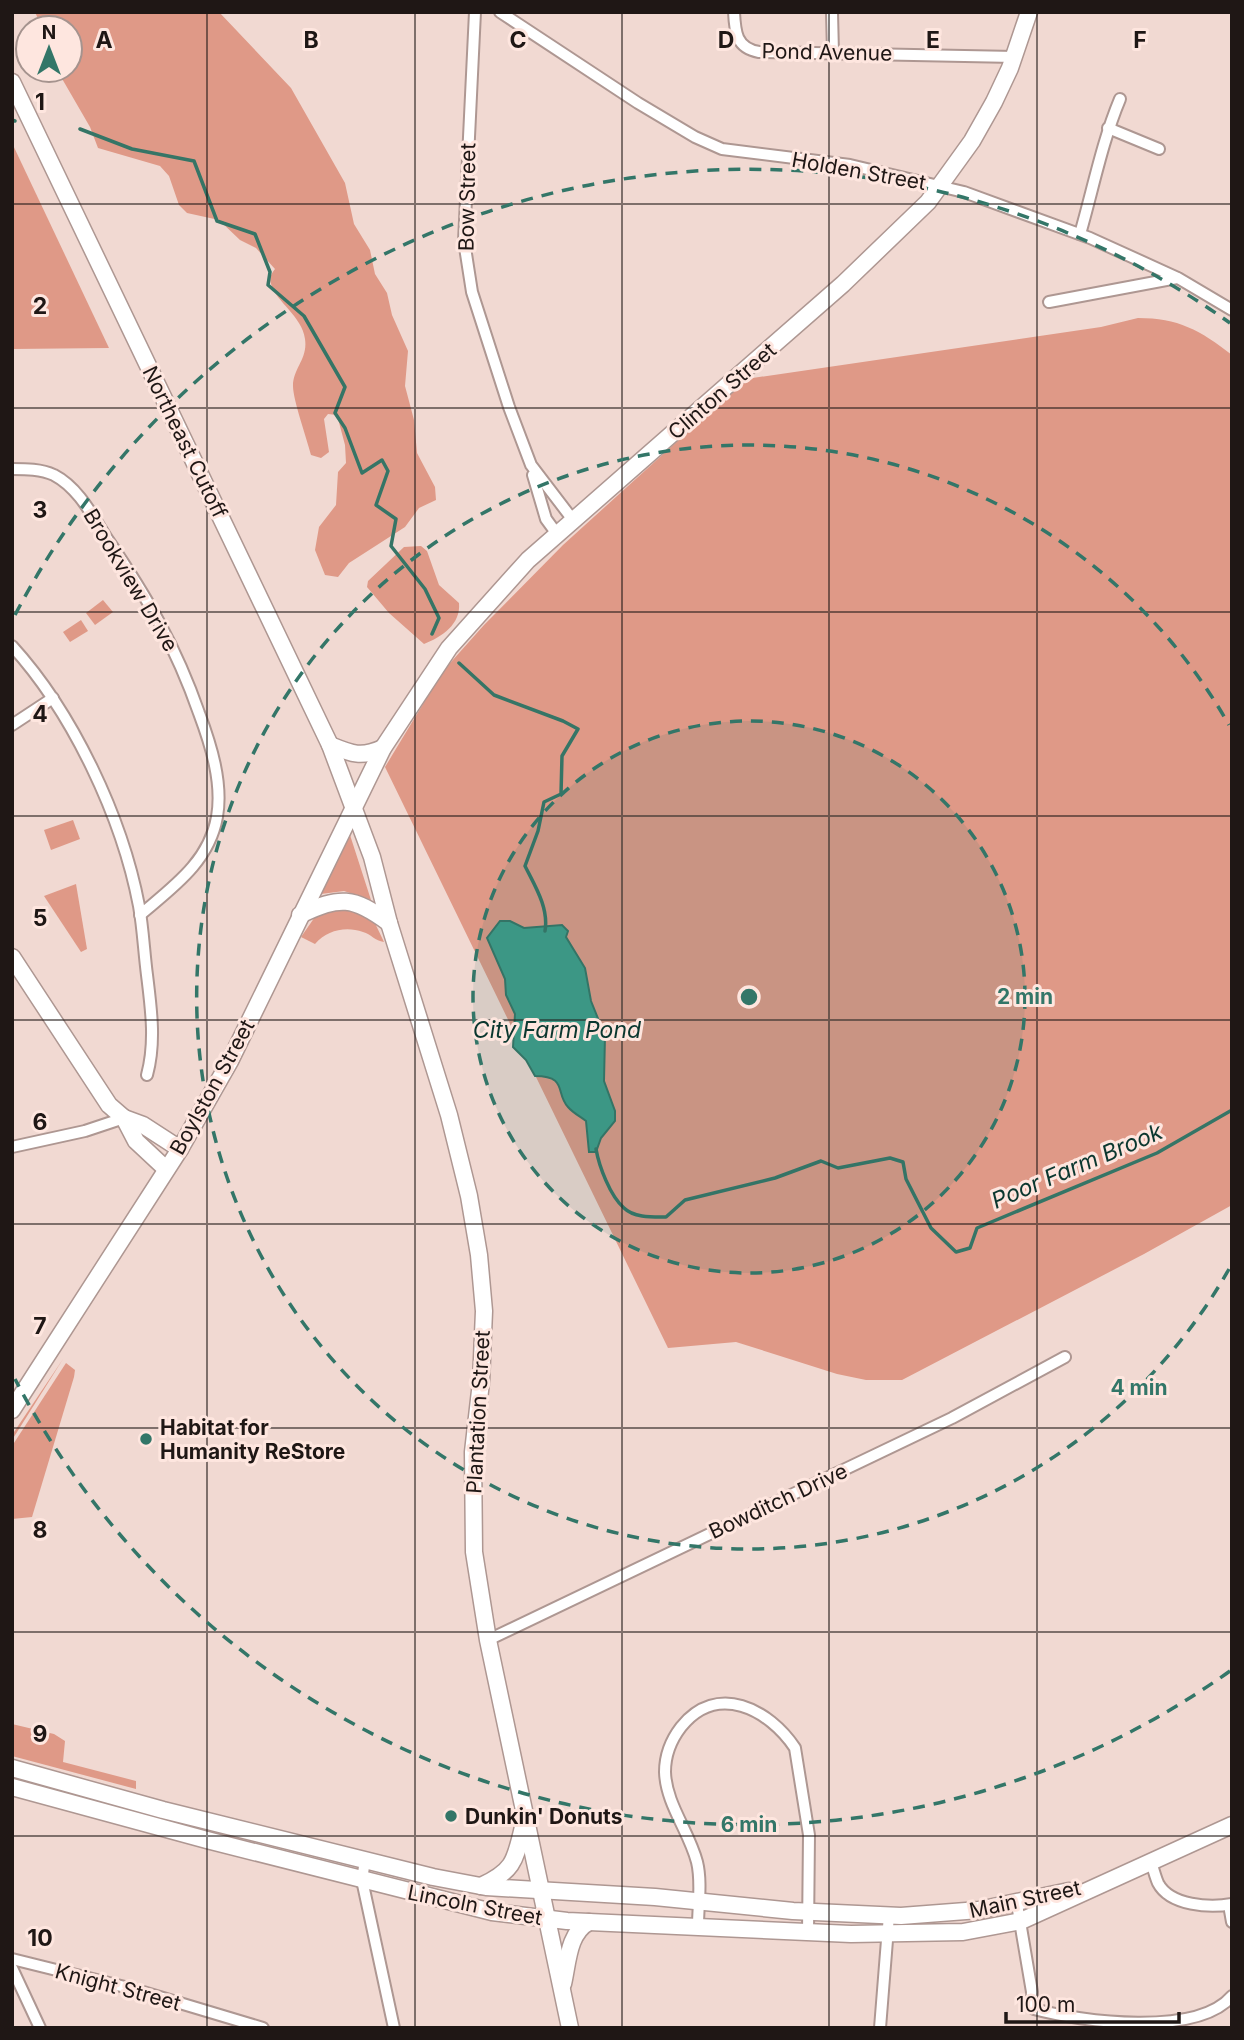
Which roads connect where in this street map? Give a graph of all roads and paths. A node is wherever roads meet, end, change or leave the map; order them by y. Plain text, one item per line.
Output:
1 (475, 12) edge
2 (500, 12) edge
3 (734, 12) edge
4 (832, 12) edge
5 (1030, 12) edge
6 (833, 53) junction
7 (1015, 57) junction
8 (12, 82) edge
9 (1120, 99) dead end
10 (1108, 128) junction
11 (1159, 149) dead end
12 (939, 186) junction
13 (1080, 234) junction
14 (1178, 278) junction
15 (1049, 302) dead end
16 (1232, 310) edge
17 (527, 456) junction
18 (12, 469) edge
19 (573, 520) junction
20 (557, 534) junction
21 (12, 646) edge
22 (53, 698) junction
23 (12, 725) edge
24 (330, 745) junction
25 (383, 748) junction
26 (353, 805) junction
27 (141, 915) junction
28 (300, 915) junction
29 (389, 923) junction
30 (12, 957) edge
31 (147, 1075) dead end
32 (124, 1118) junction
33 (12, 1147) edge
34 (180, 1149) junction
35 (166, 1169) junction
36 (1065, 1357) dead end
37 (12, 1410) edge
38 (488, 1640) junction
39 (12, 1768) edge
40 (12, 1787) edge
41 (149, 1806) junction
42 (525, 1817) junction
43 (205, 1820) junction
44 (144, 1823) junction
45 (1232, 1825) edge
46 (200, 1839) junction
47 (365, 1860) junction
48 (1150, 1861) junction
49 (362, 1880) junction
50 (1108, 1880) junction
51 (481, 1886) junction
52 (541, 1892) junction
53 (699, 1901) junction
54 (1017, 1903) junction
55 (1231, 1905) edge
56 (808, 1912) junction
57 (942, 1914) joint
58 (889, 1915) junction
59 (547, 1920) junction
60 (1021, 1921) junction
61 (589, 1922) junction
62 (1232, 1922) edge
63 (698, 1926) junction
64 (808, 1931) junction
65 (951, 1932) joint
66 (887, 1934) junction
67 (12, 1959) edge
68 (12, 1968) edge
69 (562, 1990) junction
70 (1232, 1996) edge
71 (256, 2027) edge
72 (40, 2028) edge
73 (394, 2028) edge
74 (570, 2028) edge
75 (880, 2028) edge

1 - 17 street, Bow Street
2 - 12 street, Holden Street
3 - 6 street, Pond Avenue
4 - 6 street
5 - 7 main road, Clinton Street
6 - 7 street, Pond Avenue
7 - 12 main road, Clinton Street
8 - 24 main road, Northeast Cutoff
9 - 10 street
10 - 11 street
10 - 13 street
12 - 13 street, Holden Street
12 - 19 main road, Clinton Street
13 - 14 street, Holden Street
14 - 15 street
14 - 16 street, Holden Street
17 - 19 street, Bow Street
17 - 20 street, Bow Street
18 - 27 street, Brookview Drive
19 - 20 main road, Clinton Street
20 - 25 main road, Clinton Street
21 - 22 street
22 - 23 street
22 - 27 street
24 - 25 main road
24 - 26 main road, Northeast Cutoff
25 - 26 main road, Boylston Street
26 - 28 main road, Boylston Street
26 - 29 main road, Plantation Street
27 - 31 street
28 - 29 main road
28 - 34 main road, Boylston Street
29 - 38 main road, Plantation Street
30 - 32 main road
32 - 33 street
32 - 34 main road
32 - 35 main road
34 - 35 main road, Boylston Street
35 - 37 main road, Boylston Street
36 - 38 street, Bowditch Drive
38 - 42 main road, Plantation Street
39 - 41 main road, Lincoln Street
40 - 44 main road, Lincoln Street
41 - 43 main road, Lincoln Street
41 - 44 main road
42 - 51 main road
42 - 52 main road, Plantation Street
43 - 46 main road
43 - 47 main road, Lincoln Street
44 - 46 main road, Lincoln Street
45 - 48 main road, Main Street
46 - 49 main road, Lincoln Street
47 - 49 street
47 - 51 main road, Lincoln Street
48 - 50 main road, Main Street
48 - 55 street
49 - 59 main road, Lincoln Street
49 - 73 street
50 - 54 main road, Main Street
50 - 60 main road, Main Street
51 - 52 main road, Lincoln Street
52 - 53 main road, Lincoln Street
52 - 59 main road, Plantation Street
53 - 56 main road, Lincoln Street
53 - 56 street
53 - 63 street
54 - 57 main road, Main Street
54 - 60 street
55 - 62 street
56 - 58 main road, Lincoln Street
56 - 64 street
57 - 58 main road, Lincoln Street
58 - 66 street
59 - 61 main road, Lincoln Street
59 - 69 main road, Plantation Street
60 - 65 main road, Main Street
60 - 70 street
61 - 63 main road, Lincoln Street
61 - 69 main road
63 - 64 main road, Lincoln Street
64 - 66 main road, Lincoln Street
65 - 66 main road, Lincoln Street
66 - 75 street
67 - 71 street, Knight Street
68 - 72 street
69 - 74 main road, Plantation Street

